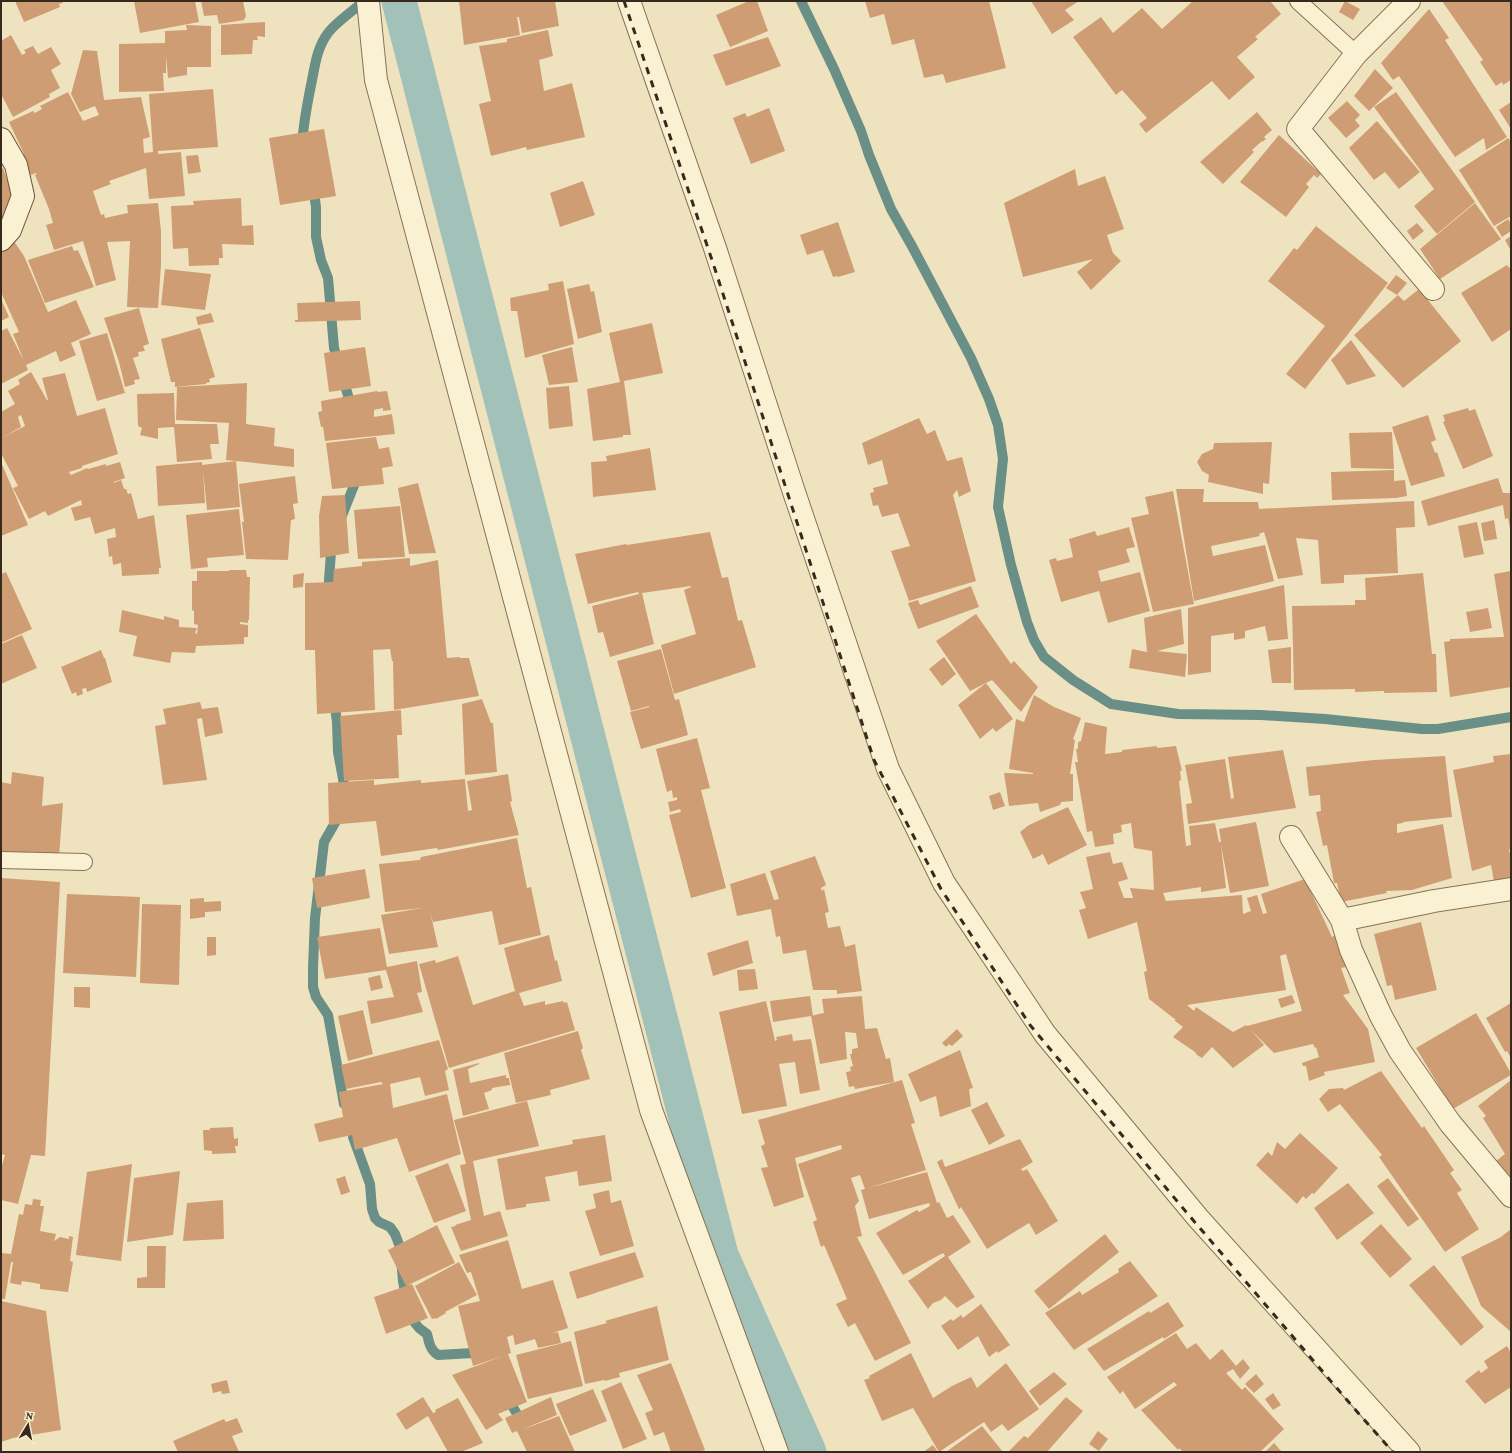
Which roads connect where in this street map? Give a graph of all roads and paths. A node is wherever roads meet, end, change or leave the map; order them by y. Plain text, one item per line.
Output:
1 (368, 1) edge
2 (629, 1) edge
3 (1298, 1) edge
4 (1409, 1) edge
5 (1356, 54) junction
6 (1, 139) edge
7 (1, 240) edge
8 (1433, 289) dead end
9 (1291, 836) dead end
10 (1, 860) edge
11 (84, 862) dead end
12 (1511, 889) edge
13 (1342, 920) junction
14 (1511, 1196) edge
15 (777, 1452) edge
16 (1410, 1452) edge

1 - 15 street
2 - 16 street
3 - 5 lane
4 - 5 street
5 - 8 street
6 - 7 street
9 - 13 street
10 - 11 lane
12 - 13 street
13 - 14 street

